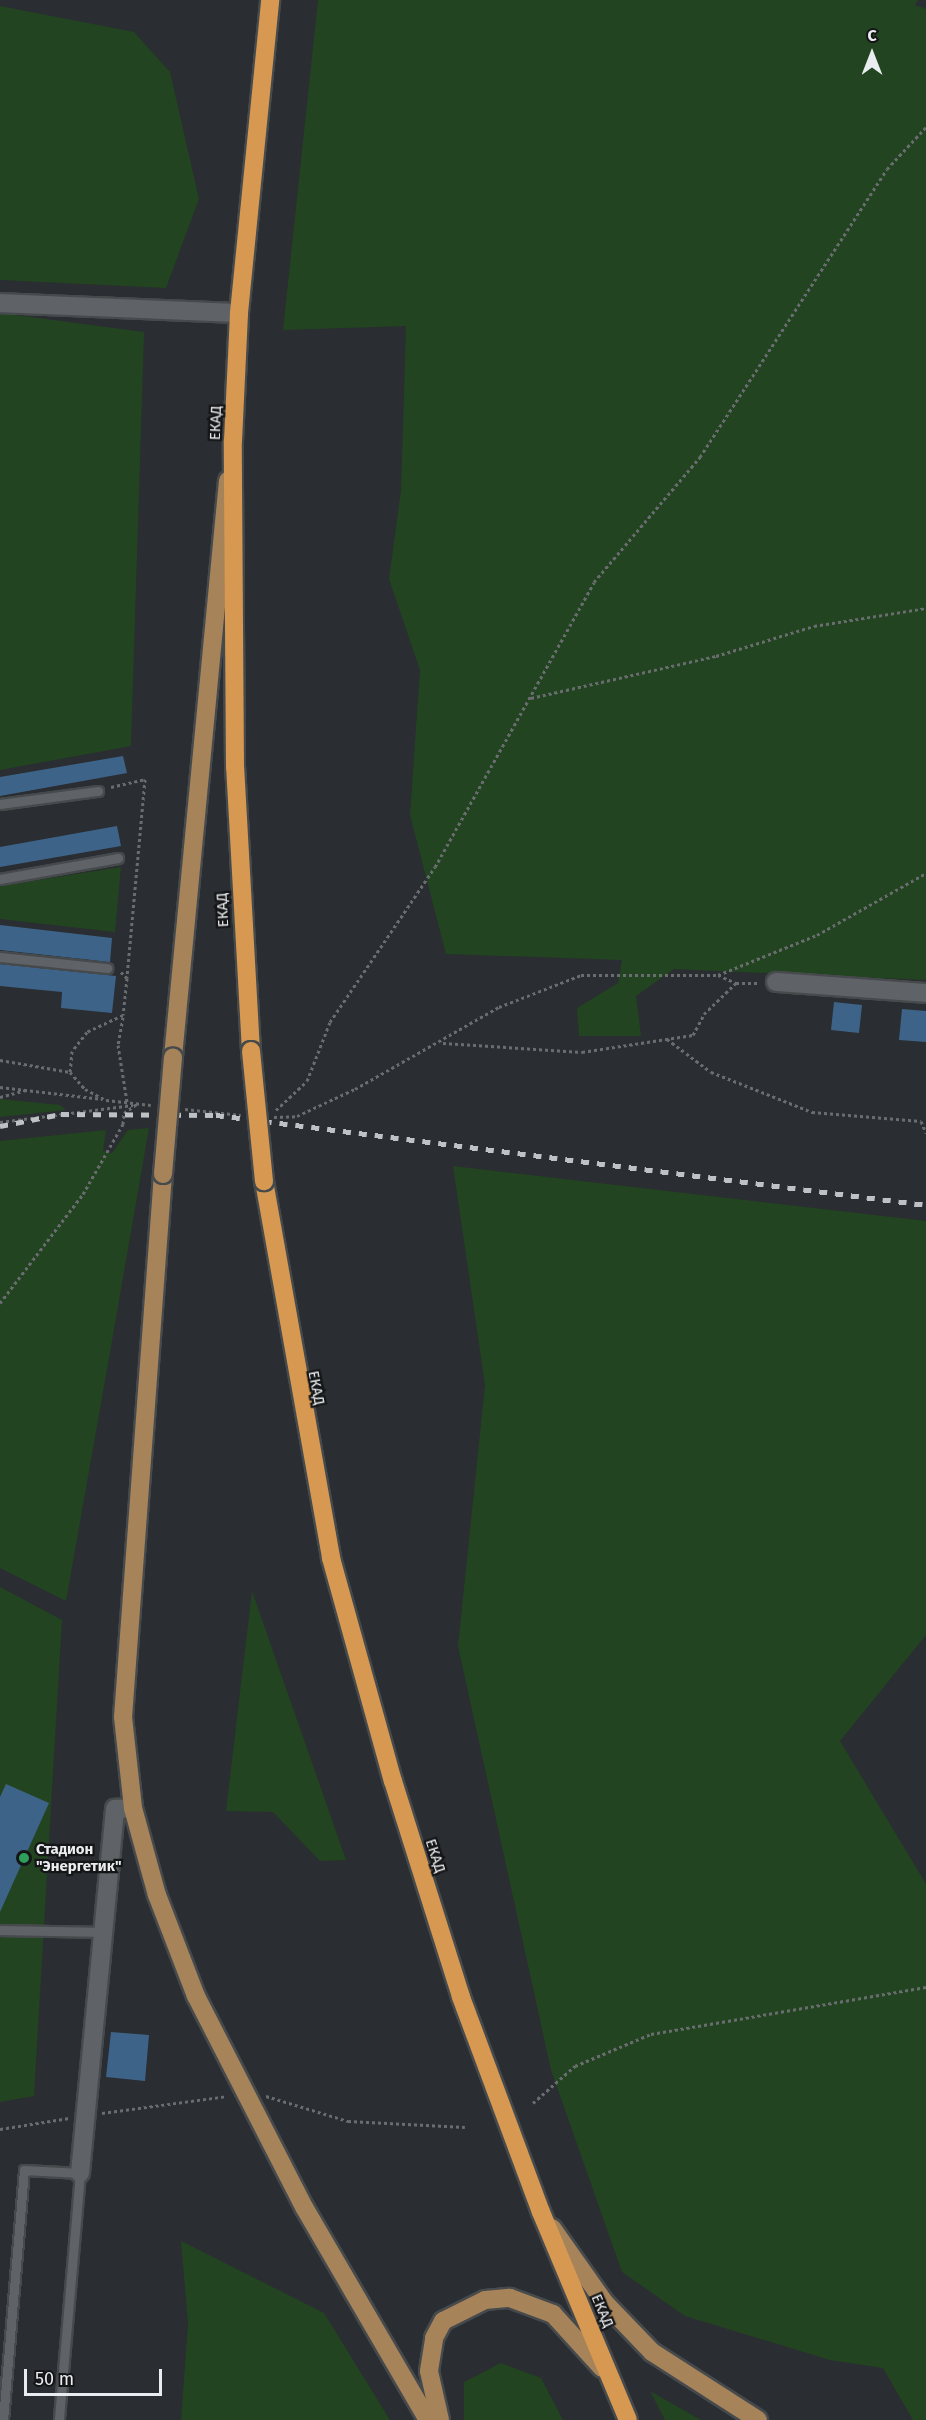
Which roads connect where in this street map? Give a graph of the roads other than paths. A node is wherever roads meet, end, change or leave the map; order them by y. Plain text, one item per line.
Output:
1 (270, 0) edge
2 (0, 303) edge
3 (239, 313) junction
4 (233, 441) junction
5 (98, 791) dead end
6 (0, 804) edge
7 (118, 858) dead end
8 (0, 879) edge
9 (0, 957) edge
10 (107, 968) road end
11 (776, 982) road end
12 (926, 993) edge
13 (133, 1808) junction
14 (0, 1930) edge
15 (103, 1932) junction
16 (80, 2173) junction
17 (541, 2212) junction
18 (613, 2384) junction
19 (3, 2420) edge
20 (59, 2420) edge
21 (428, 2420) edge
22 (440, 2420) edge
23 (628, 2420) edge
24 (758, 2420) edge

1 - 3 highway, ЕКАД
2 - 3 street
3 - 4 highway, ЕКАД
4 - 13 main road, bridge
4 - 17 highway, ЕКАД, bridge
5 - 6 lane
7 - 8 lane
9 - 10 lane
11 - 12 street
13 - 15 street
13 - 21 main road
14 - 15 lane
15 - 16 street
16 - 19 lane
16 - 20 lane
17 - 18 highway, ЕКАД
17 - 24 main road
18 - 22 main road
18 - 23 highway, ЕКАД

